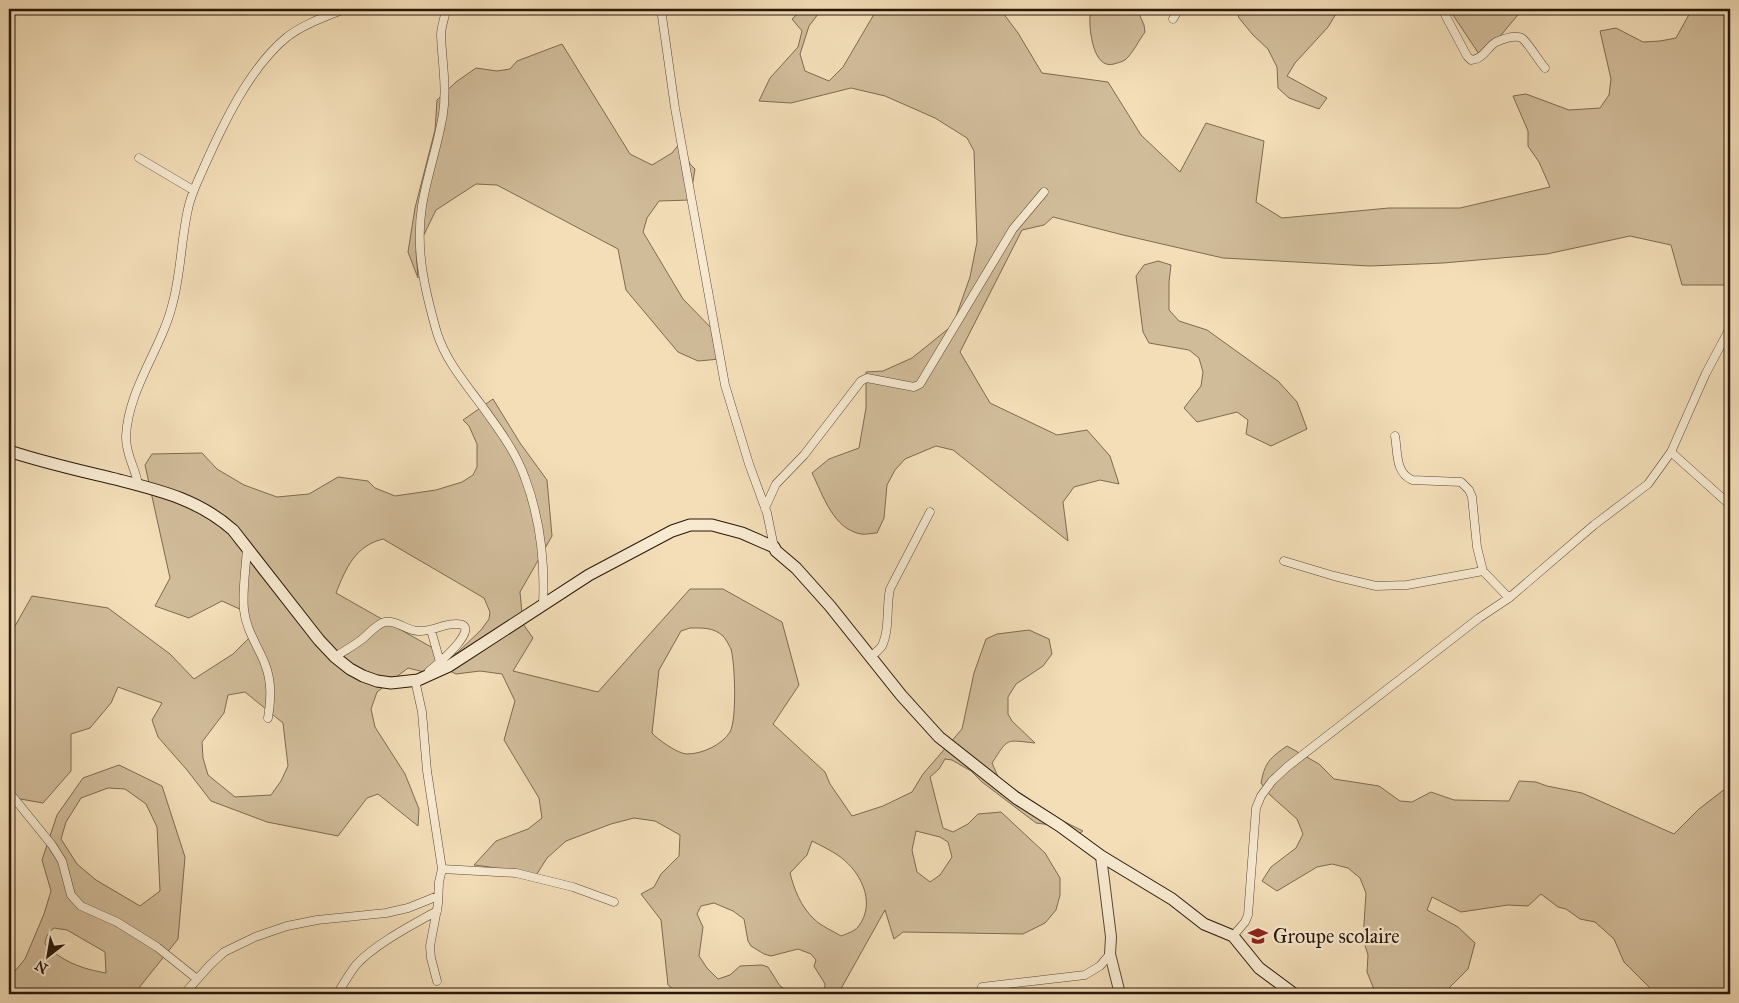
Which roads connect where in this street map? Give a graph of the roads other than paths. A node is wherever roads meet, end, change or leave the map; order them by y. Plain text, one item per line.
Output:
1 (344, 9) edge
2 (446, 9) edge
3 (661, 9) edge
4 (1179, 9) edge
5 (1442, 9) edge
6 (1173, 19) dead end
7 (1545, 68) dead end
8 (139, 158) dead end
9 (193, 190) junction
10 (1044, 192) dead end
11 (1730, 328) edge
12 (1395, 436) dead end
13 (9, 451) edge
14 (1671, 452) junction
15 (138, 485) junction
16 (1730, 505) edge
17 (765, 508) junction
18 (930, 512) dead end
19 (247, 547) junction
20 (774, 547) junction
21 (1284, 561) dead end
22 (1483, 571) junction
23 (1509, 598) junction
24 (543, 604) junction
25 (431, 630) junction
26 (336, 657) junction
27 (870, 657) junction
28 (440, 662) junction
29 (417, 680) junction
30 (268, 718) dead end
31 (9, 792) edge
32 (1101, 856) junction
33 (442, 869) junction
34 (438, 896) junction
35 (614, 902) dead end
36 (437, 910) junction
37 (1232, 936) junction
38 (1110, 954) junction
39 (197, 979) junction
40 (437, 981) dead end
41 (982, 987) dead end
42 (184, 994) edge
43 (337, 994) edge
44 (1120, 994) edge
45 (1294, 994) edge

1 - 9 street
2 - 24 street
3 - 17 street
4 - 6 street
5 - 7 street
8 - 9 street
9 - 15 street
10 - 17 street
11 - 14 street
12 - 22 street
13 - 15 main road
14 - 16 street
14 - 23 street
15 - 19 main road
17 - 20 street
18 - 27 street
19 - 26 main road
19 - 30 street
20 - 24 main road
20 - 27 main road
21 - 22 street
22 - 23 street
23 - 37 street
24 - 29 main road
25 - 26 street
25 - 28 street
25 - 28 street
26 - 29 main road
27 - 32 main road
28 - 29 street
29 - 33 street
31 - 39 street
32 - 37 main road
32 - 38 street
33 - 34 street
33 - 35 street
34 - 36 street
34 - 39 street
36 - 40 street
36 - 43 street
37 - 45 main road
38 - 41 street
38 - 44 street
39 - 42 street

